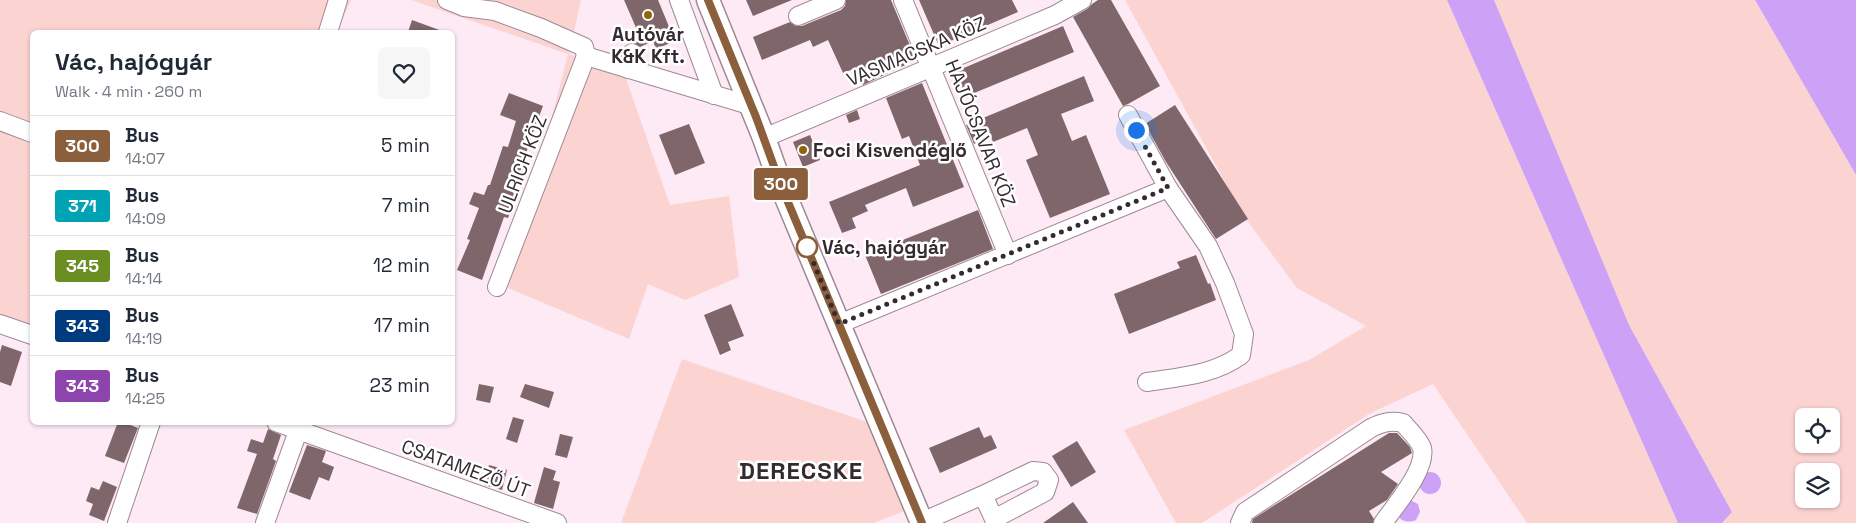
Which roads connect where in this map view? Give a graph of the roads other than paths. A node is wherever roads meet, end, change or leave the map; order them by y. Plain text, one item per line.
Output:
1 (338, 0) edge
2 (447, 0) edge
3 (679, 0) edge
4 (708, 0) edge
5 (836, 0) edge
6 (903, 0) edge
7 (1082, 0) edge
8 (798, 16) dead end
9 (329, 30) edge
10 (586, 56) junction
11 (931, 68) junction
12 (714, 95) junction
13 (752, 106) junction
14 (1128, 115) dead end
15 (0, 121) edge
16 (30, 132) edge
17 (764, 138) junction
18 (1168, 188) junction
19 (1008, 255) junction
20 (497, 287) dead end
21 (0, 324) edge
22 (839, 324) junction
23 (30, 334) edge
24 (1147, 382) dead end
25 (149, 425) edge
26 (283, 425) edge
27 (298, 431) junction
28 (983, 495) dead end
29 (932, 520) edge
30 (117, 523) edge
31 (265, 523) edge
32 (557, 523) edge
33 (1240, 523) edge
34 (1383, 523) edge

1 - 9 street
2 - 10 street
3 - 12 street
4 - 13 main road
5 - 8 street
6 - 11 street, HAJÓCSAVAR KÖZ
7 - 11 street, VASMACSKA KÖZ
10 - 12 street
10 - 20 street, ULRICH KÖZ
11 - 17 street, VASMACSKA KÖZ
11 - 19 street, HAJÓCSAVAR KÖZ
12 - 13 street
13 - 17 main road
14 - 18 street
15 - 16 street
17 - 22 main road
18 - 19 street
18 - 24 street
19 - 22 street
21 - 23 street
22 - 29 main road
25 - 30 street
26 - 27 street, CSATAMEZŐ ÚT
27 - 31 street
27 - 32 street, CSATAMEZŐ ÚT
28 - 29 street
33 - 34 street

